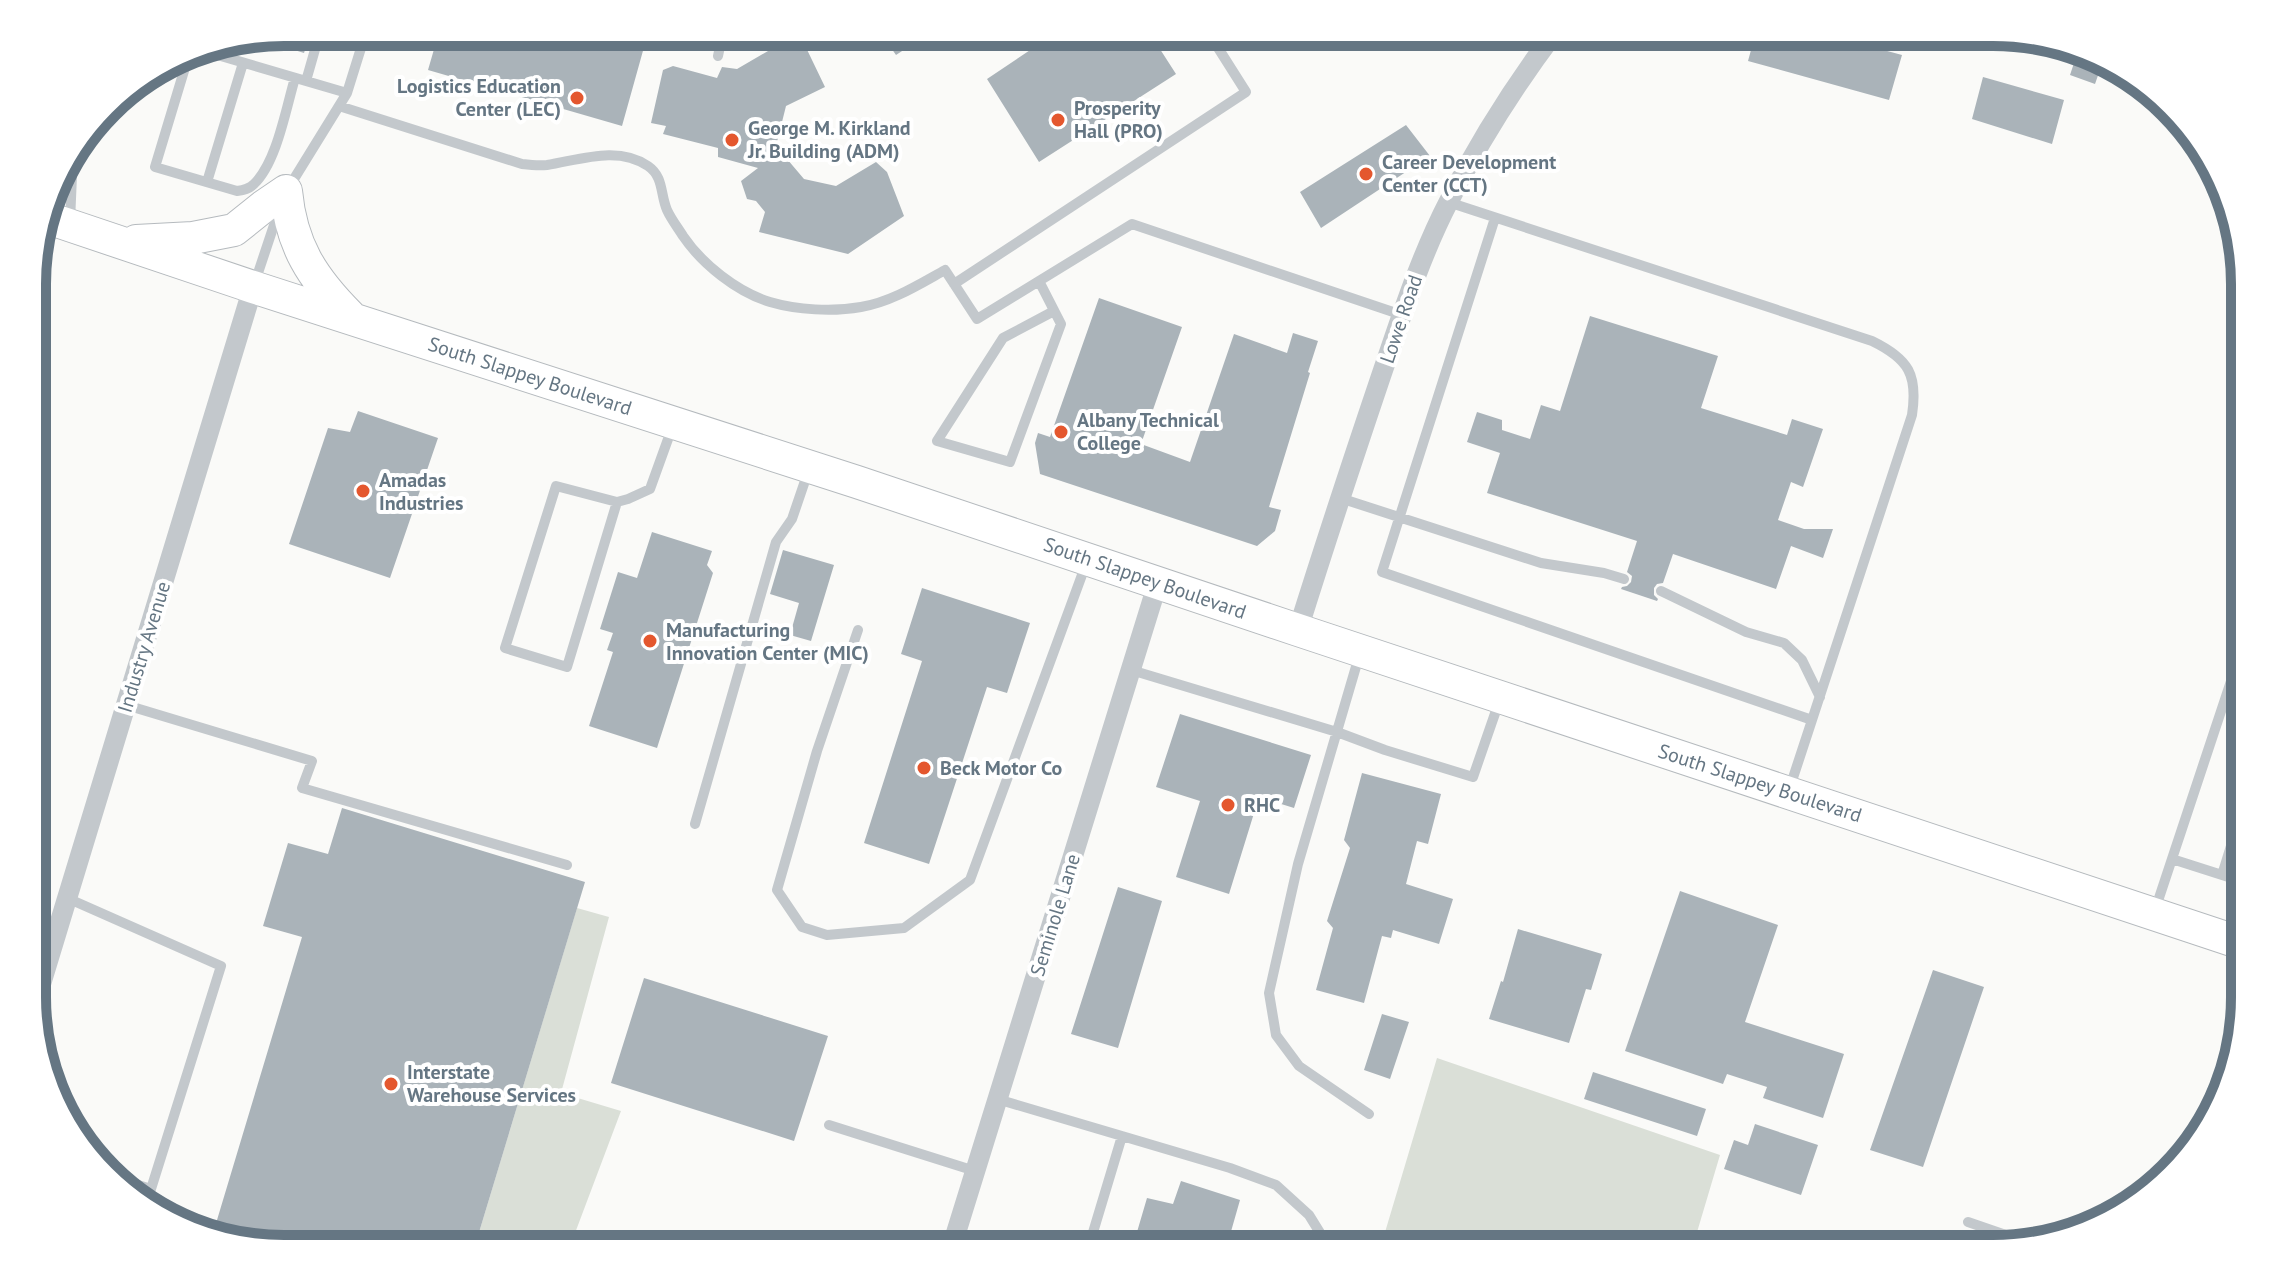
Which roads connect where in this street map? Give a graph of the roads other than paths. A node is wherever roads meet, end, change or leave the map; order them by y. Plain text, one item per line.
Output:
1 (1217, 46) edge
2 (1545, 46) edge
3 (314, 47) edge
4 (361, 47) edge
5 (720, 47) edge
6 (219, 56) edge
7 (718, 56) dead end
8 (243, 63) junction
9 (185, 68) edge
10 (301, 80) junction
11 (347, 93) junction
12 (339, 106) junction
13 (207, 182) junction
14 (286, 191) junction
15 (63, 197) edge
16 (1448, 202) junction
17 (1495, 218) junction
18 (57, 221) edge
19 (121, 242) junction
20 (1039, 281) junction
21 (954, 284) junction
22 (253, 287) junction
23 (1054, 311) junction
24 (1402, 315) junction
25 (354, 320) junction
26 (674, 422) junction
27 (810, 466) junction
28 (1340, 498) junction
29 (617, 502) junction
30 (1400, 516) junction
31 (1088, 558) junction
32 (1624, 579) dead end
33 (1158, 582) junction
34 (1661, 591) dead end
35 (858, 630) dead end
36 (1298, 630) junction
37 (1360, 651) junction
38 (1131, 670) junction
39 (2230, 684) edge
40 (1501, 697) junction
41 (1820, 697) junction
42 (126, 705) junction
43 (1812, 720) junction
44 (1337, 732) junction
45 (1789, 792) junction
46 (695, 824) dead end
47 (2230, 849) edge
48 (2172, 859) junction
49 (567, 865) dead end
50 (2222, 875) junction
51 (2230, 878) edge
52 (67, 898) junction
53 (2154, 914) junction
54 (2230, 939) edge
55 (46, 950) edge
56 (997, 1099) junction
57 (1369, 1114) dead end
58 (829, 1125) dead end
59 (1122, 1136) junction
60 (975, 1171) junction
61 (142, 1188) edge
62 (1968, 1222) dead end
63 (1321, 1234) edge
64 (2003, 1234) edge
65 (955, 1235) edge
66 (1092, 1235) edge

1 - 21 lane
2 - 16 street, Lowe Road
3 - 10 lane
4 - 11 lane
5 - 7 lane
6 - 8 lane
8 - 10 lane
8 - 13 lane
9 - 13 lane
10 - 11 lane
10 - 13 lane
11 - 12 lane
12 - 14 lane
12 - 21 lane
14 - 19 main road
14 - 22 lane
14 - 25 main road
15 - 18 lane
16 - 17 lane
16 - 24 street, Lowe Road
17 - 30 lane
17 - 41 lane
18 - 19 main road, South Slappey Boulevard
19 - 22 main road, South Slappey Boulevard
20 - 21 lane
20 - 23 lane
20 - 24 lane
22 - 25 main road, South Slappey Boulevard
22 - 42 street, Industry Avenue
23 - 23 lane
24 - 28 street, Lowe Road
25 - 26 main road, South Slappey Boulevard
26 - 27 main road, South Slappey Boulevard
26 - 29 lane
27 - 31 main road, South Slappey Boulevard
27 - 46 lane
28 - 30 lane
28 - 36 street, Lowe Road
29 - 29 lane
30 - 32 lane
30 - 43 lane
31 - 33 main road, South Slappey Boulevard
31 - 35 lane
33 - 36 main road, South Slappey Boulevard
33 - 38 street, Seminole Lane
34 - 41 lane
36 - 37 main road, South Slappey Boulevard
37 - 40 main road, South Slappey Boulevard
37 - 44 lane
38 - 44 lane
38 - 56 street, Seminole Lane
39 - 48 lane
40 - 44 lane
40 - 45 main road, South Slappey Boulevard
41 - 43 lane
42 - 49 lane
42 - 52 street, Industry Avenue
43 - 45 lane
44 - 57 lane
45 - 53 main road, South Slappey Boulevard
47 - 50 lane
48 - 50 lane
48 - 53 lane
50 - 51 lane
52 - 55 street, Industry Avenue
52 - 61 lane
53 - 54 main road, South Slappey Boulevard
56 - 59 lane
56 - 60 street, Seminole Lane
58 - 60 lane
59 - 63 lane
59 - 66 lane
60 - 65 street, Seminole Lane
62 - 64 lane

